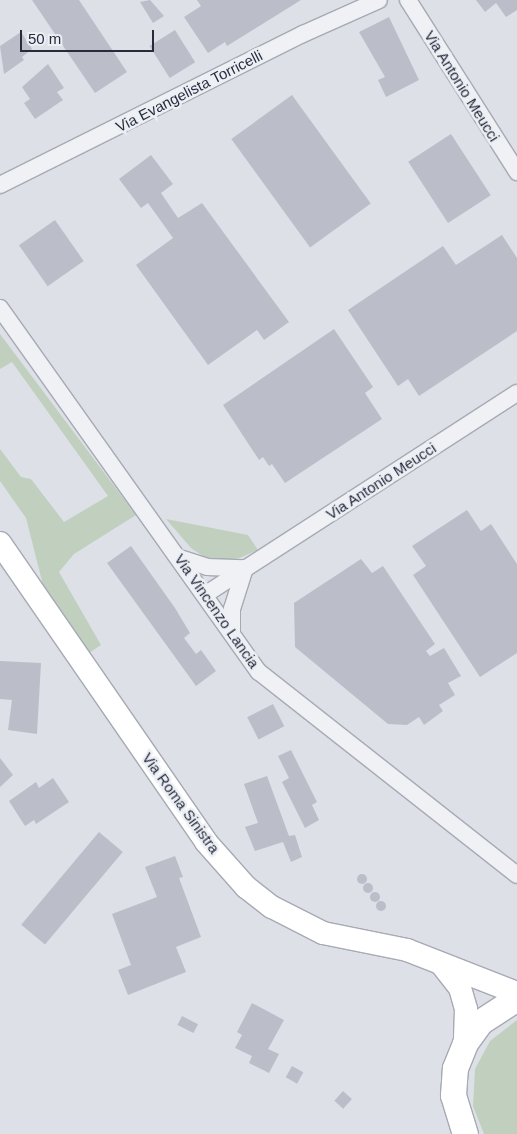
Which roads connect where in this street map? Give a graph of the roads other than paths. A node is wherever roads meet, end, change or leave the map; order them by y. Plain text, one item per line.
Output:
1 (379, 0) edge
2 (408, 0) edge
3 (517, 172) edge
4 (0, 186) edge
5 (0, 308) edge
6 (517, 393) edge
7 (0, 543) edge
8 (180, 558) junction
9 (245, 568) junction
10 (206, 594) junction
11 (232, 632) junction
12 (517, 875) edge
13 (440, 962) junction
14 (517, 993) edge
15 (517, 998) edge
16 (465, 1043) junction
17 (465, 1134) edge

1 - 4 street, Via Evangelista Torricelli
2 - 3 street, Via Antonio Meucci
5 - 8 street, Via Vincenzo Lancia
6 - 9 street, Via Antonio Meucci
7 - 13 street, Via Roma Sinistra
8 - 9 street
8 - 10 street, Via Vincenzo Lancia
9 - 10 street, Via Antonio Meucci
9 - 11 street
10 - 11 street, Via Vincenzo Lancia
11 - 12 street, Via Vincenzo Lancia
13 - 14 street, Via Roma Sinistra
13 - 16 street
15 - 16 main road
16 - 17 main road

